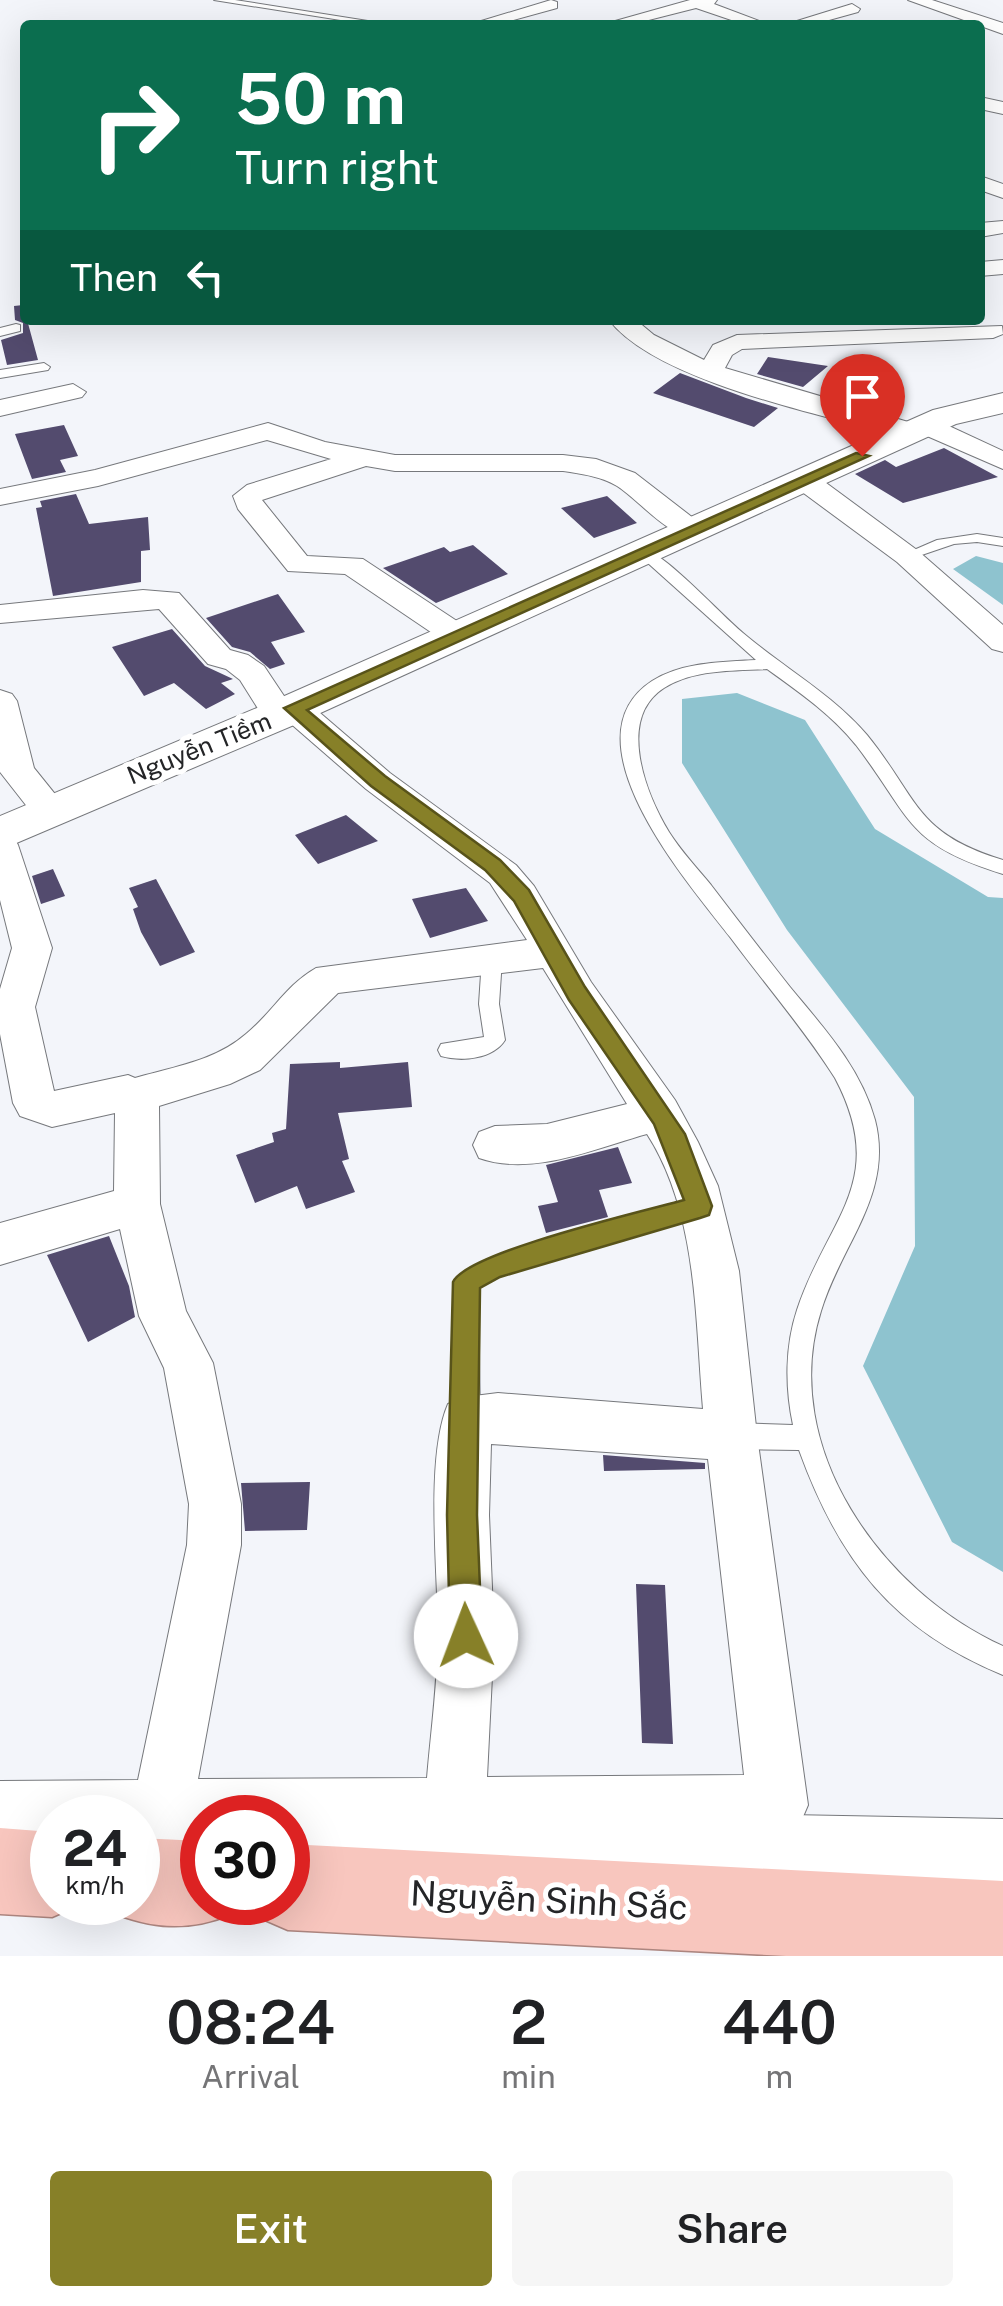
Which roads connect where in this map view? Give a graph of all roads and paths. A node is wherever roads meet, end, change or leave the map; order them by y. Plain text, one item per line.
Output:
1 (218, 0) edge
2 (916, 0) edge
3 (702, 2) edge
4 (552, 6) edge
5 (852, 10) dead end
6 (355, 20) edge
7 (496, 20) edge
8 (629, 20) edge
9 (749, 20) edge
10 (812, 20) edge
11 (978, 20) edge
12 (628, 325) edge
13 (16, 328) dead end
14 (991, 328) edge
15 (0, 332) edge
16 (44, 367) dead end
17 (710, 372) junction
18 (0, 374) edge
19 (73, 392) dead end
20 (1003, 403) edge
21 (0, 408) edge
22 (921, 429) junction
23 (361, 458) junction
24 (1003, 461) edge
25 (804, 480) junction
26 (0, 497) edge
27 (694, 531) junction
28 (1003, 542) edge
29 (645, 554) junction
30 (906, 556) junction
31 (0, 614) edge
32 (458, 636) junction
33 (1003, 642) edge
34 (771, 664) junction
35 (0, 701) edge
36 (286, 712) junction
37 (49, 810) junction
38 (0, 834) edge
39 (0, 845) edge
40 (1003, 867) edge
41 (554, 952) junction
42 (492, 959) junction
43 (448, 1050) dead end
44 (134, 1096) junction
45 (660, 1113) junction
46 (494, 1145) dead end
47 (137, 1204) junction
48 (700, 1206) junction
49 (0, 1244) edge
50 (466, 1422) junction
51 (731, 1436) junction
52 (806, 1438) junction
53 (1003, 1661) edge
54 (455, 1806) junction
55 (0, 1811) edge
56 (30, 1818) edge
57 (160, 1848) edge
58 (310, 1848) edge
59 (30, 1853) edge
60 (0, 1854) edge
61 (1003, 1857) edge
62 (180, 1865) edge
63 (0, 1871) edge
64 (30, 1873) edge
65 (310, 1888) edge
66 (1003, 1924) edge

1 - 6 lane
2 - 11 street
3 - 8 street
3 - 9 street
4 - 7 street
5 - 10 street
12 - 17 street
13 - 15 lane
14 - 17 street
16 - 18 lane
17 - 22 street
19 - 21 street
20 - 22 street, Nguyễn Tiềm
22 - 24 street
22 - 25 street, Nguyễn Tiềm
23 - 26 street
23 - 27 street
23 - 32 street
25 - 27 street, Nguyễn Tiềm
25 - 30 street
27 - 29 street, Nguyễn Tiềm
28 - 30 lane
29 - 32 street, Nguyễn Tiềm
29 - 34 lane
30 - 33 street
31 - 36 street
32 - 36 street, Nguyễn Tiềm
34 - 40 lane
34 - 52 lane
35 - 37 street
36 - 37 street, Nguyễn Tiềm
36 - 41 street
37 - 38 street, Nguyễn Tiềm
39 - 44 street
41 - 42 street
41 - 45 street
42 - 43 lane
42 - 44 street
44 - 47 street
45 - 46 street
45 - 48 street
47 - 49 street
47 - 57 street
48 - 50 lane
48 - 51 street
50 - 51 street
50 - 54 street
51 - 52 lane
51 - 54 street
52 - 53 lane
54 - 57 street
55 - 56 street
57 - 62 highway
58 - 61 street
59 - 60 street
63 - 64 highway
65 - 66 highway, Nguyễn Sinh Sắc

